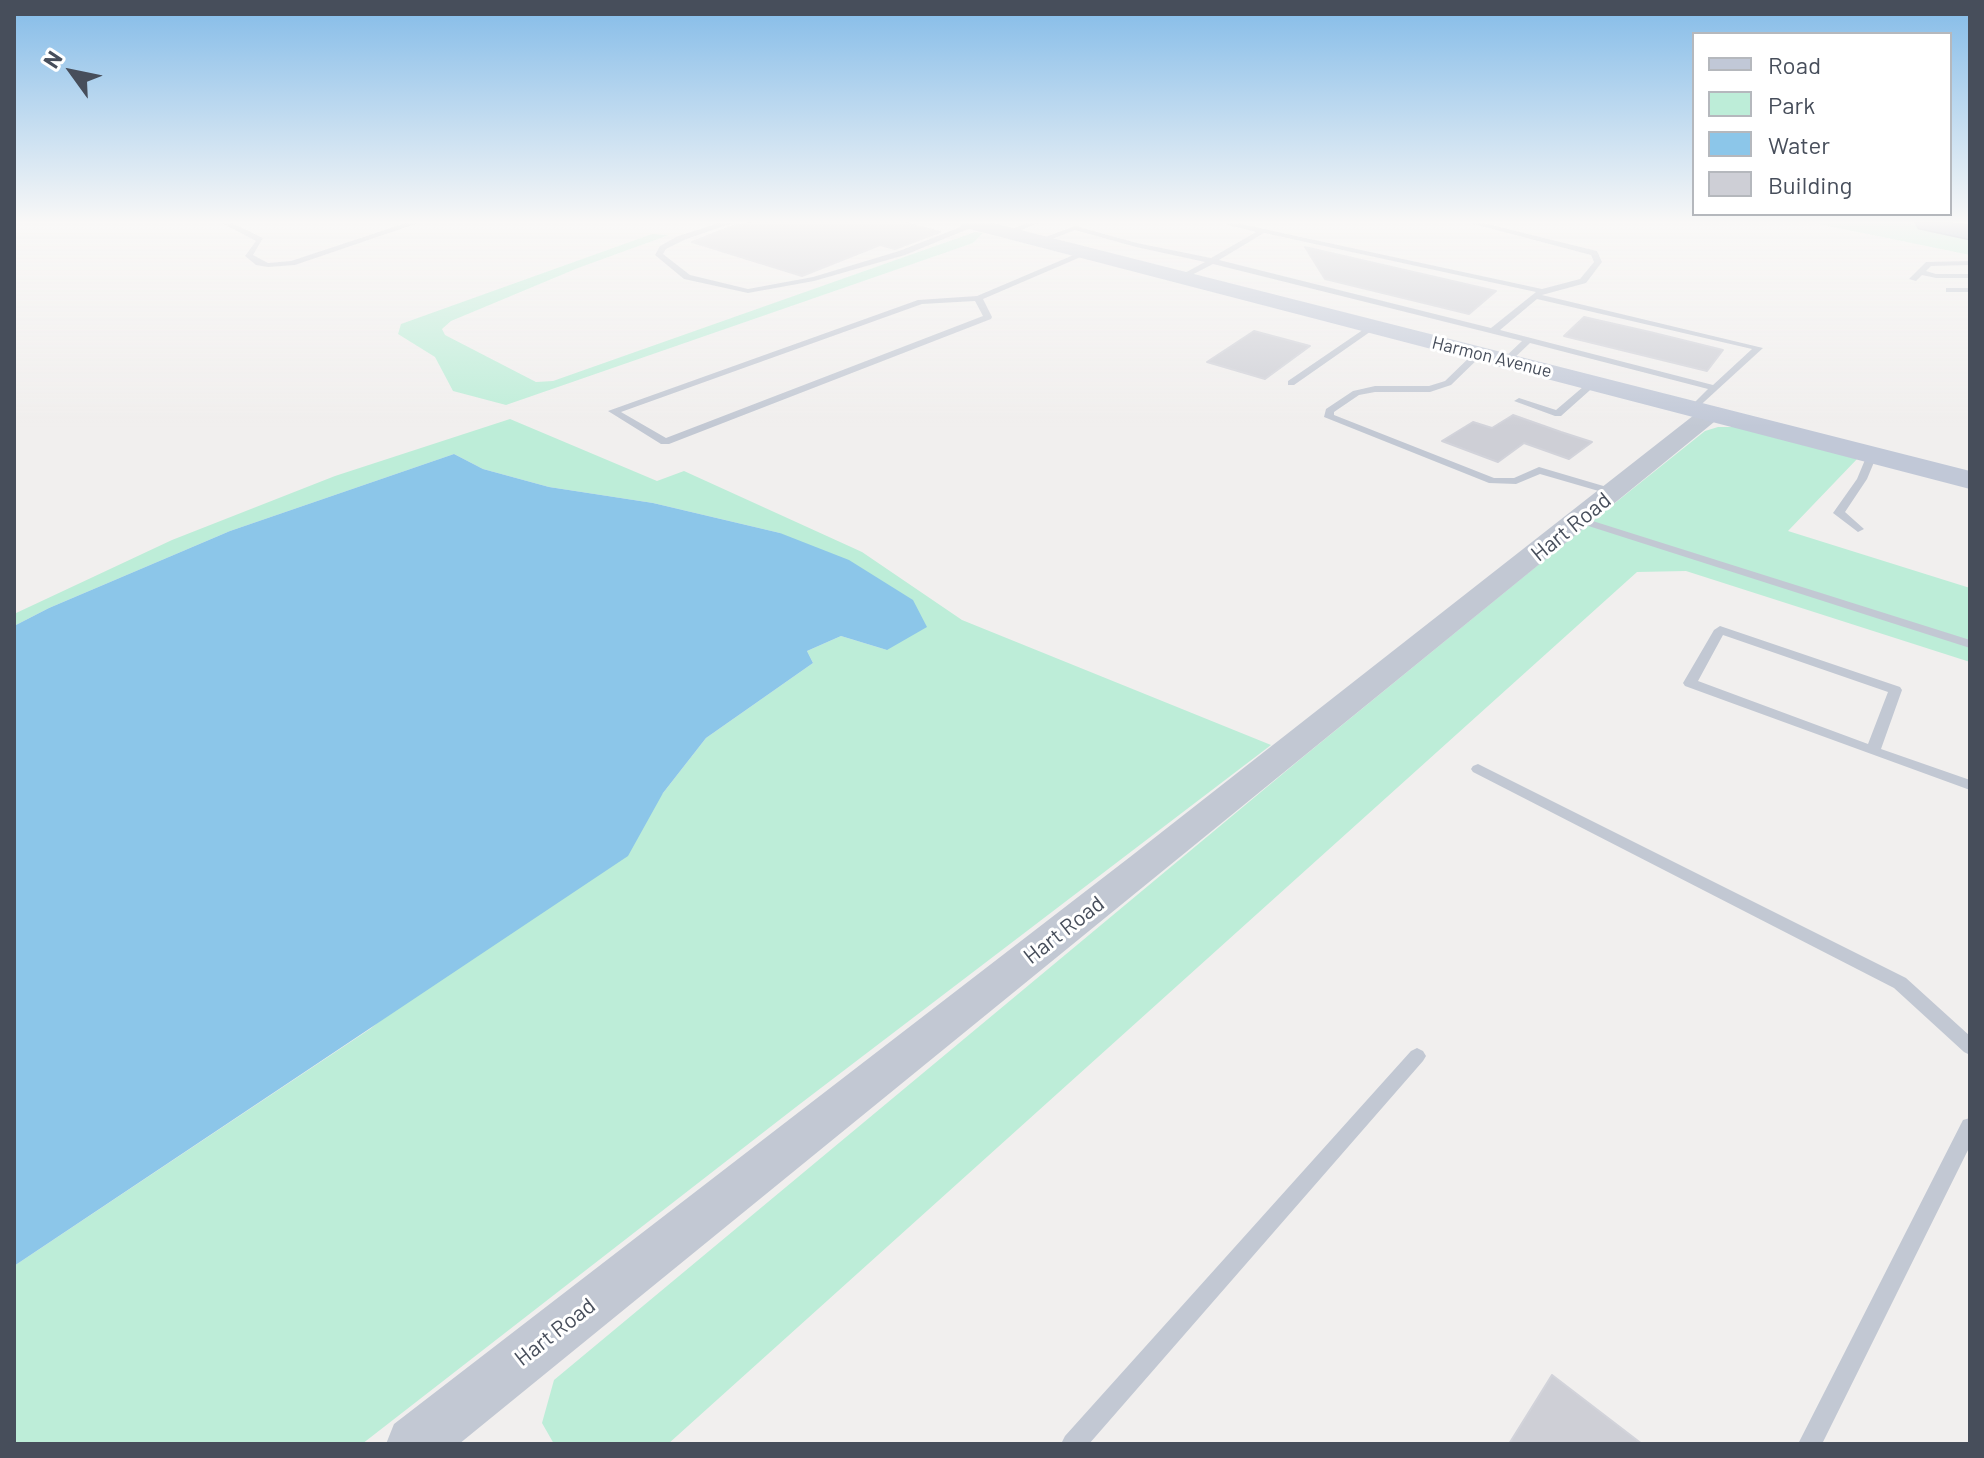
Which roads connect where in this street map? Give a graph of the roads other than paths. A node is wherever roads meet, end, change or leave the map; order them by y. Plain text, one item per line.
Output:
1 (995, 291) edge
2 (1233, 291) edge
3 (1333, 291) edge
4 (1527, 291) edge
5 (1549, 291) edge
6 (1539, 294) junction
7 (978, 298) junction
8 (1373, 327) junction
9 (1493, 331) junction
10 (1528, 340) junction
11 (1478, 354) junction
12 (1506, 361) junction
13 (1291, 383) dead end
14 (1593, 383) junction
15 (1519, 401) dead end
16 (1706, 403) junction
17 (1872, 455) junction
18 (1970, 480) edge
19 (1613, 492) junction
20 (1580, 520) junction
21 (1858, 529) dead end
22 (1970, 644) edge
23 (1873, 751) junction
24 (1478, 769) dead end
25 (1970, 785) edge
26 (1970, 1047) edge
27 (1417, 1056) dead end
28 (1970, 1126) edge
29 (430, 1439) edge
30 (1083, 1441) edge
31 (1810, 1444) edge

1 - 7 lane
2 - 8 main road, Harmon Avenue
3 - 9 lane
4 - 6 lane
5 - 6 lane
6 - 9 lane
6 - 16 lane
7 - 7 lane
8 - 11 main road, Harmon Avenue
8 - 13 lane
9 - 10 lane
10 - 12 lane
10 - 16 lane
11 - 12 main road, Harmon Avenue
11 - 19 lane
12 - 14 main road, Harmon Avenue
14 - 15 lane
14 - 16 main road, Harmon Avenue
16 - 17 main road, Harmon Avenue
16 - 19 street, Hart Road
17 - 18 main road, Harmon Avenue
17 - 21 lane
19 - 20 street, Hart Road
20 - 22 lane
20 - 29 street, Hart Road
23 - 23 lane
23 - 25 lane
24 - 26 lane
27 - 30 lane
28 - 31 lane

